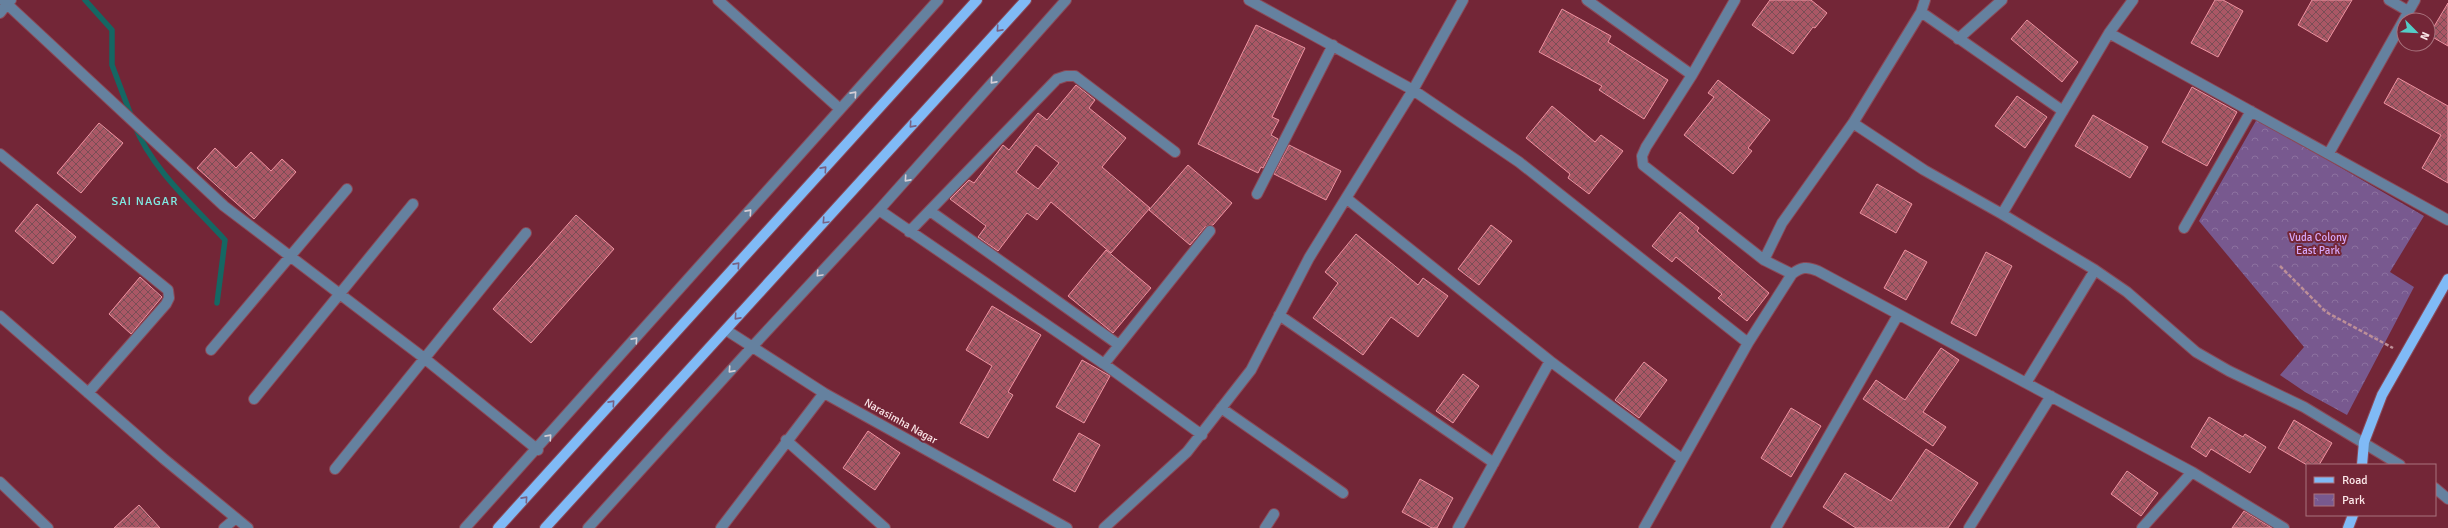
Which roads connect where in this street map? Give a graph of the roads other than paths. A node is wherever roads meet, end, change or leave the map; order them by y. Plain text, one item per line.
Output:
1 (718, 0) edge
2 (938, 0) edge
3 (977, 0) edge
4 (1026, 0) edge
5 (1066, 0) edge
6 (1250, 0) edge
7 (1587, 0) edge
8 (1735, 0) edge
9 (1925, 0) edge
10 (2002, 0) edge
11 (2133, 0) edge
12 (2389, 0) edge
13 (2415, 0) edge
14 (7, 1) edge
15 (1462, 1) edge
16 (2408, 11) junction
17 (1921, 12) junction
18 (0, 13) edge
19 (2109, 33) junction
20 (1958, 39) junction
21 (1333, 45) junction
22 (1692, 75) junction
23 (1413, 90) junction
24 (840, 109) junction
25 (2063, 111) junction
26 (2251, 111) junction
27 (1853, 123) junction
28 (1175, 152) dead end
29 (2329, 153) junction
30 (0, 154) edge
31 (348, 189) dead end
32 (1257, 194) dead end
33 (1346, 198) junction
34 (413, 204) dead end
35 (879, 210) junction
36 (930, 211) junction
37 (2002, 214) junction
38 (2448, 220) edge
39 (2184, 228) dead end
40 (1210, 231) dead end
41 (909, 232) junction
42 (526, 233) dead end
43 (290, 256) junction
44 (1764, 260) junction
45 (2094, 270) junction
46 (1792, 274) junction
47 (2448, 279) edge
48 (2445, 291) edge
49 (339, 293) junction
50 (1279, 315) junction
51 (1898, 315) junction
52 (0, 316) edge
53 (726, 330) junction
54 (1748, 343) junction
55 (1119, 345) junction
56 (752, 347) junction
57 (212, 350) dead end
58 (424, 358) junction
59 (1550, 361) junction
60 (1104, 364) junction
61 (2026, 382) junction
62 (88, 393) junction
63 (824, 393) junction
64 (2051, 396) junction
65 (254, 399) dead end
66 (1221, 408) junction
67 (1202, 435) junction
68 (786, 440) junction
69 (2364, 442) junction
70 (538, 450) junction
71 (1682, 459) junction
72 (1494, 463) junction
73 (2362, 464) edge
74 (2398, 464) edge
75 (335, 469) dead end
76 (2192, 472) junction
77 (0, 482) edge
78 (2436, 489) edge
79 (1343, 493) dead end
80 (2448, 499) edge
81 (1274, 514) dead end
82 (2353, 516) edge
83 (236, 518) junction
84 (48, 528) edge
85 (224, 528) edge
86 (248, 528) edge
87 (465, 528) edge
88 (498, 528) edge
89 (545, 528) edge
90 (588, 528) edge
91 (721, 528) edge
92 (885, 528) edge
93 (1068, 528) edge
94 (1104, 528) edge
95 (1265, 528) edge
96 (1458, 528) edge
97 (1644, 528) edge
98 (1776, 528) edge
99 (1969, 528) edge
100 (2142, 528) edge
101 (2284, 528) edge
102 (2348, 528) edge

1 - 24 street
24 -> 2 street
88 -> 3 main road
4 -> 53 main road
5 -> 35 street
6 - 21 street
7 - 22 street
8 - 22 street
9 - 17 street
10 - 20 street
11 - 19 street
12 - 16 street
13 - 16 street
14 - 18 street
14 - 43 street
15 - 23 street
16 - 29 street
17 - 20 street
17 - 27 street
19 - 25 street
19 - 26 street
20 - 25 street
21 - 23 street
21 - 32 street
22 - 44 street
23 - 33 street
23 - 54 street
70 -> 24 street
25 - 37 street
26 - 29 street
26 - 39 street
27 - 37 street
27 - 44 street
28 - 36 street
29 - 38 street
30 - 62 street
31 - 43 street
33 - 50 street
33 - 59 street
34 - 49 street
35 - 41 street
35 -> 56 street
36 - 41 street
36 - 55 street
37 - 45 street
40 - 55 street
41 - 60 street
42 - 58 street
43 - 49 street
43 - 57 street
44 - 46 street
45 - 61 street
45 - 69 street
46 - 51 street
46 - 54 street
47 - 48 main road
48 - 69 main road
49 - 58 street
49 - 65 street
50 - 66 street
50 - 72 street
51 - 61 street
51 - 98 street
52 - 62 street
53 - 56 street, Narasimha Nagar
53 - 89 main road
54 - 71 street
55 - 60 street
56 - 63 street, Narasimha Nagar
56 -> 90 street
58 - 70 street
58 - 75 street
59 - 71 street
59 - 72 street
60 - 67 street
61 - 64 street
62 - 83 street
63 - 68 street
63 - 93 street, Narasimha Nagar
64 - 76 street
64 - 99 street
66 - 67 street
66 - 79 street
67 - 94 street
68 - 91 street
68 - 92 street
69 - 73 main road
69 - 74 street
70 - 87 street
71 - 97 street
72 - 96 street
76 - 100 street
76 - 101 street
77 - 84 street
78 - 80 street
81 - 95 street
82 - 102 main road
83 - 85 street
83 - 86 street

